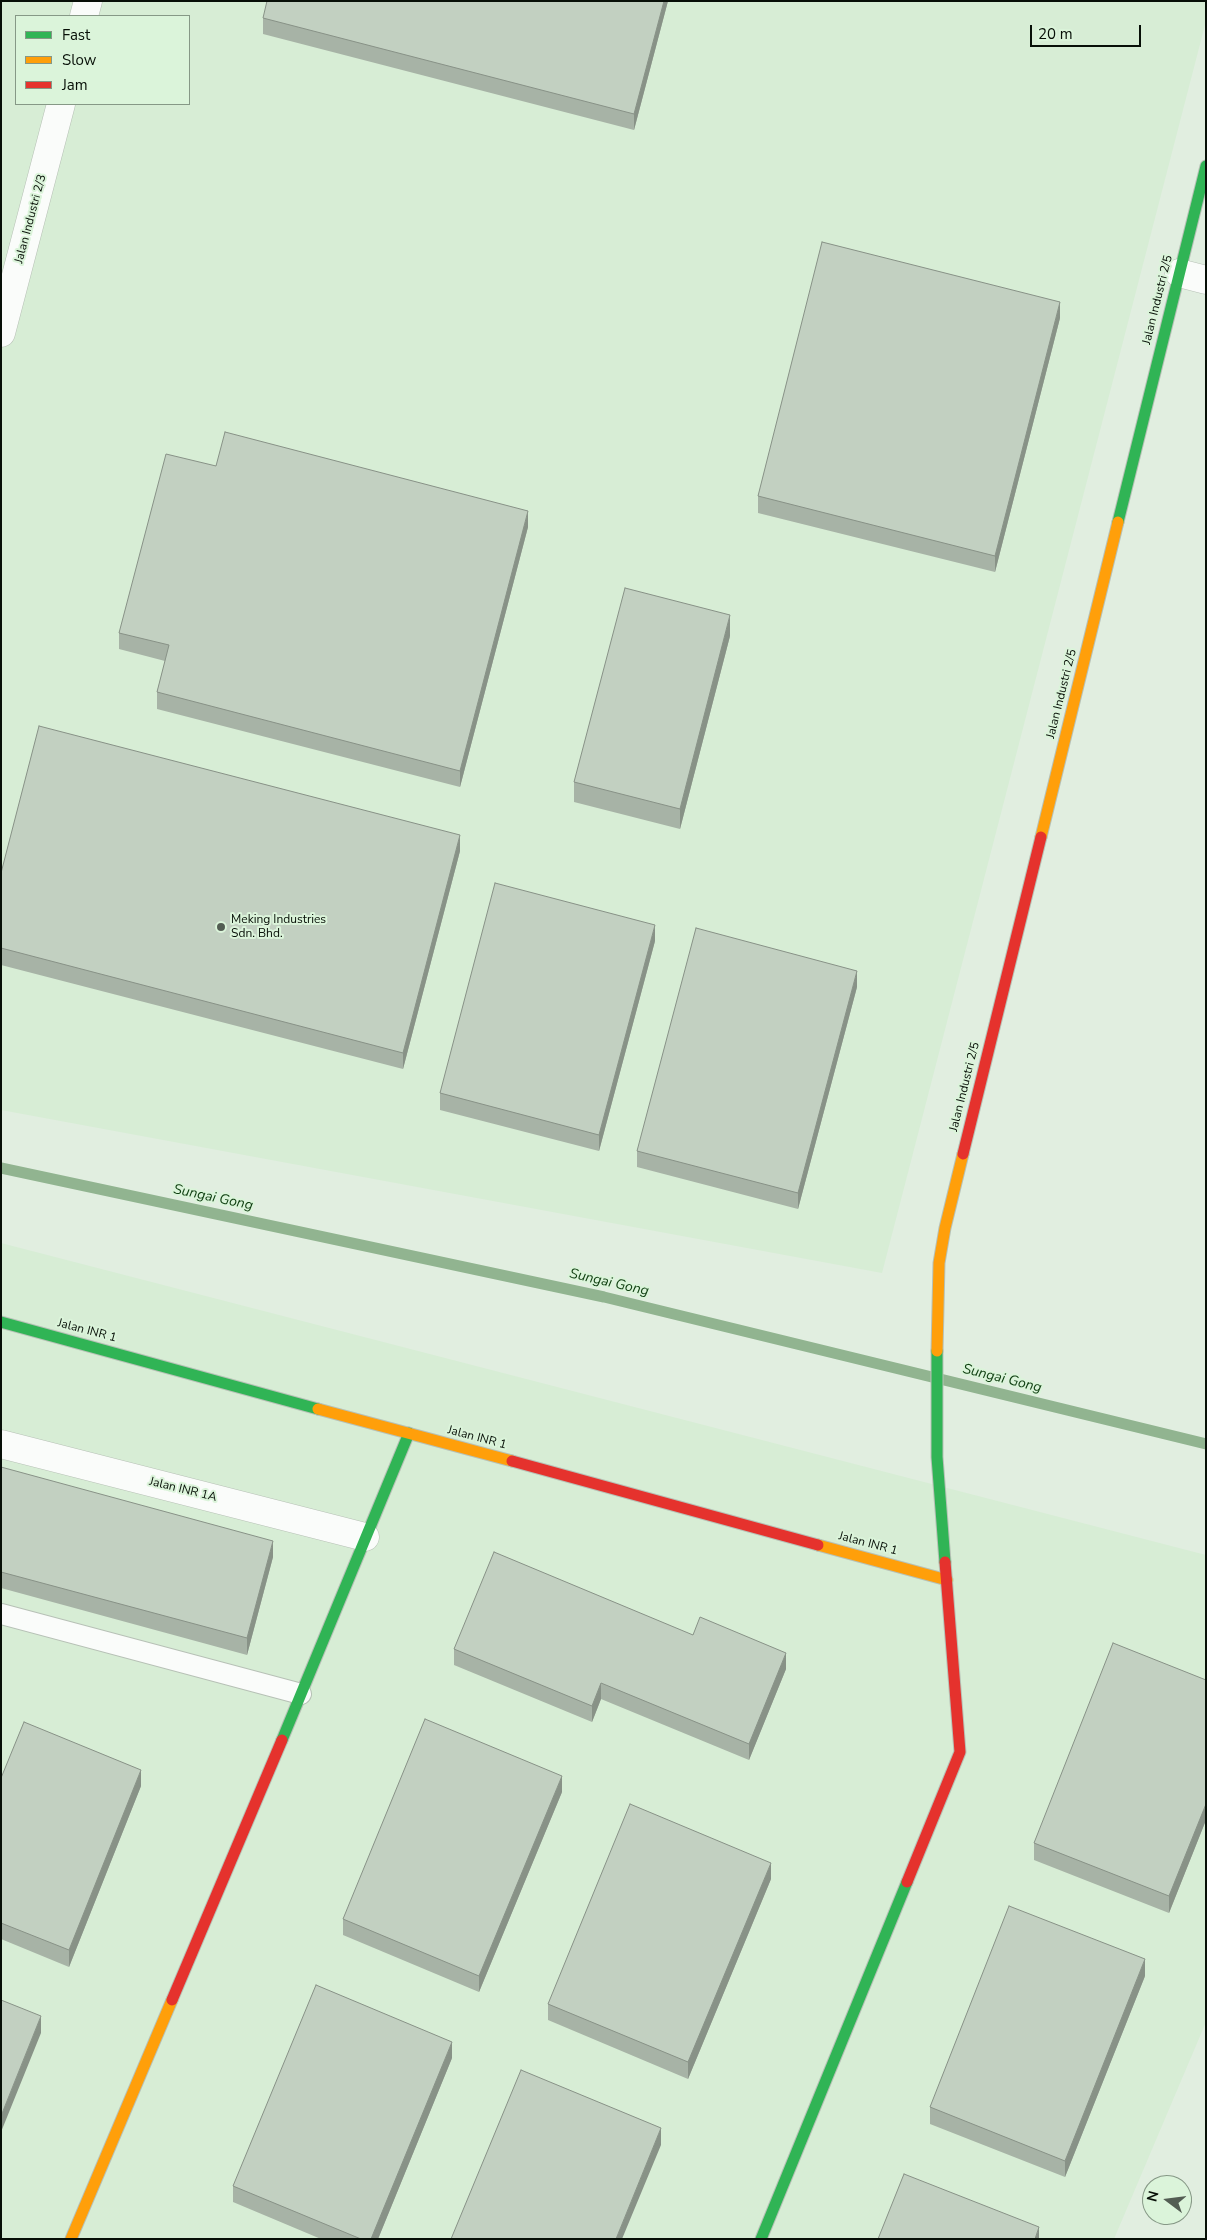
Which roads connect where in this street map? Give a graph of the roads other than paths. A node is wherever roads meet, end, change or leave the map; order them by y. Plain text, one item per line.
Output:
1 (88, 1) edge
2 (84, 15) edge
3 (61, 105) edge
4 (1206, 166) edge
5 (1179, 273) junction
6 (1206, 280) edge
7 (1, 333) edge
8 (1, 1322) edge
9 (409, 1433) junction
10 (1, 1444) edge
11 (365, 1536) junction
12 (947, 1580) junction
13 (1, 1614) edge
14 (301, 1694) junction
15 (71, 2239) edge
16 (761, 2239) edge

1 - 2 street
3 - 7 street, Jalan Industri 2/3
4 - 5 street, Jalan Industri 2/5
5 - 6 street
5 - 12 street, Jalan Industri 2/5
8 - 9 street, Jalan INR 1
9 - 11 street
9 - 12 street, Jalan INR 1
10 - 11 street, Jalan INR 1A
11 - 14 street
12 - 16 street, Jalan Industri 2/5
13 - 14 lane
14 - 15 street

